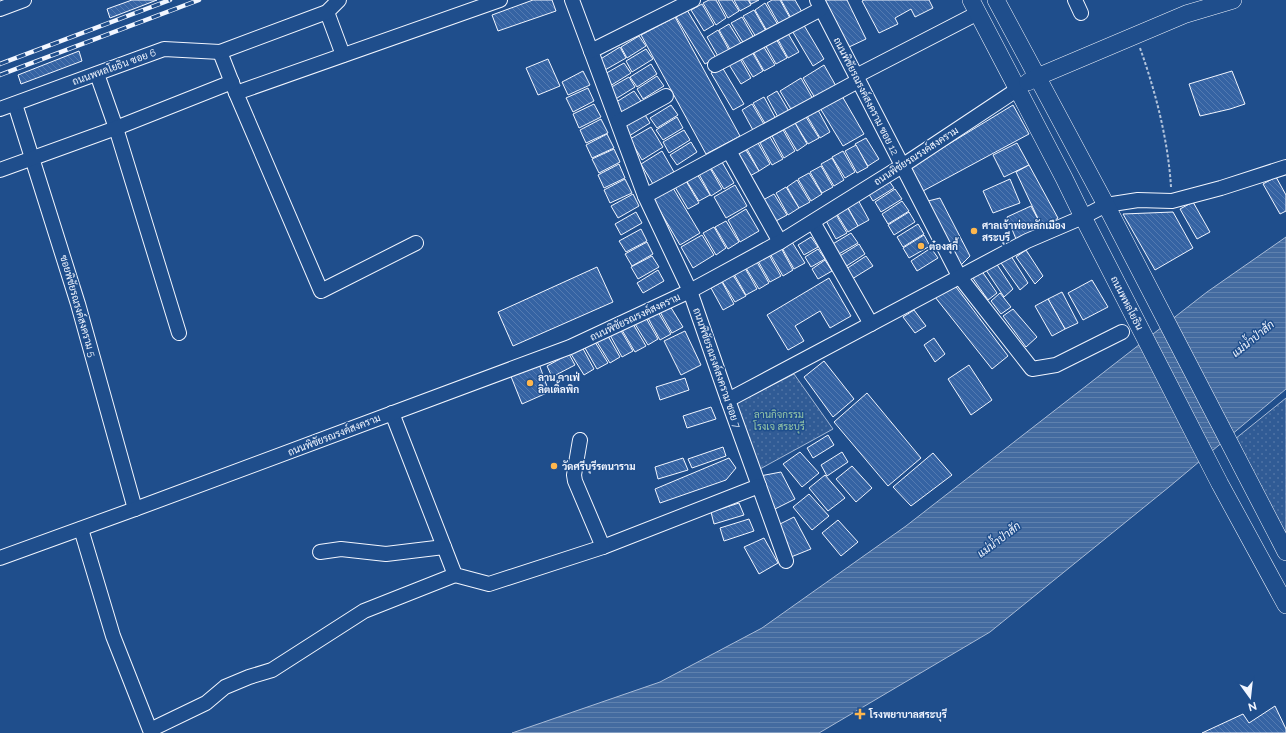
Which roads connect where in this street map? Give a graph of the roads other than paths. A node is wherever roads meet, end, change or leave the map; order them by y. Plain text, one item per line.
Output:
1 (24, 0) edge
2 (340, 0) edge
3 (500, 0) edge
4 (572, 0) edge
5 (693, 0) edge
6 (996, 0) edge
7 (1234, 0) edge
8 (819, 4) edge
9 (975, 6) edge
10 (1192, 6) edge
11 (0, 9) edge
12 (328, 12) junction
13 (591, 51) junction
14 (220, 52) junction
15 (343, 55) junction
16 (715, 65) dead end
17 (97, 74) junction
18 (1037, 76) junction
19 (857, 79) junction
20 (234, 88) junction
21 (1018, 89) junction
22 (666, 96) dead end
23 (15, 104) junction
24 (0, 109) edge
25 (618, 122) junction
26 (116, 128) junction
27 (729, 151) junction
28 (33, 158) junction
29 (902, 166) junction
30 (1286, 167) edge
31 (0, 170) edge
32 (645, 196) junction
33 (1106, 205) junction
34 (1083, 217) junction
35 (813, 222) junction
36 (780, 242) junction
37 (416, 243) dead end
38 (959, 276) junction
39 (690, 291) junction
40 (871, 324) junction
41 (179, 332) dead end
42 (1122, 332) dead end
43 (728, 400) junction
44 (392, 413) junction
45 (580, 440) dead end
46 (760, 486) junction
47 (135, 509) junction
48 (81, 529) junction
49 (1284, 543) edge
50 (603, 546) junction
51 (444, 547) junction
52 (320, 552) dead end
53 (0, 558) edge
54 (786, 561) dead end
55 (455, 575) junction
56 (1286, 605) edge
57 (147, 731) edge

1 - 11 street
2 - 12 street, ถนนพหลโยธิน ซอย 6
3 - 15 street
4 - 13 street, ถนนพิชัยรณรงค์สงคราม ซอย 7
5 - 13 street
6 - 18 main road
7 - 10 main road, ถนนพิชัยรณรงค์สงคราม
8 - 16 street
8 - 19 street, ถนนพิชัยรณรงค์สงคราม ซอย 12
9 - 19 street
9 - 21 main road, ถนนพหลโยธิน
10 - 18 main road, ถนนพิชัยรณรงค์สงคราม
12 - 14 street, ถนนพหลโยธิน ซอย 6
12 - 15 street
13 - 25 street, ถนนพิชัยรณรงค์สงคราม ซอย 7
14 - 17 street, ถนนพหลโยธิน ซอย 6
14 - 20 street
15 - 20 street
17 - 23 street, ถนนพหลโยธิน ซอย 6
17 - 26 street
18 - 21 main road, ถนนพิชัยรณรงค์สงคราม
18 - 33 main road
19 - 27 street
19 - 29 street, ถนนพิชัยรณรงค์สงคราม ซอย 12
20 - 26 street
20 - 37 street
21 - 29 street, ถนนพิชัยรณรงค์สงคราม
21 - 34 main road, ถนนพหลโยธิน
22 - 25 street
23 - 24 street, ถนนพหลโยธิน ซอย 6
23 - 28 street, ซอยพิชัยรณรงค์สงคราม 5
25 - 32 street, ถนนพิชัยรณรงค์สงคราม ซอย 7
26 - 28 street
26 - 41 street
27 - 32 street
27 - 36 street
28 - 31 street
28 - 47 street, ซอยพิชัยรณรงค์สงคราม 5
29 - 35 street, ถนนพิชัยรณรงค์สงคราม
29 - 38 street, ถนนพิชัยรณรงค์สงคราม ซอย 12
30 - 33 street
32 - 39 street, ถนนพิชัยรณรงค์สงคราม ซอย 7
33 - 34 street
33 - 49 main road
34 - 38 street
34 - 56 main road, ถนนพหลโยธิน
35 - 36 street, ถนนพิชัยรณรงค์สงคราม
35 - 40 street
36 - 39 street, ถนนพิชัยรณรงค์สงคราม
38 - 40 street
38 - 42 street, ถนนพิชัยรณรงค์สงคราม ซอย 12
39 - 43 street, ถนนพิชัยรณรงค์สงคราม ซอย 7
39 - 44 street, ถนนพิชัยรณรงค์สงคราม
40 - 43 street
43 - 46 street, ถนนพิชัยรณรงค์สงคราม ซอย 7
44 - 47 street, ถนนพิชัยรณรงค์สงคราม
44 - 51 street
45 - 50 street
46 - 50 street
46 - 54 street, ถนนพิชัยรณรงค์สงคราม ซอย 7
47 - 48 street, ถนนพิชัยรณรงค์สงคราม
48 - 53 street, ถนนพิชัยรณรงค์สงคราม
48 - 57 street
50 - 55 street
51 - 52 street
51 - 55 street
55 - 57 street

